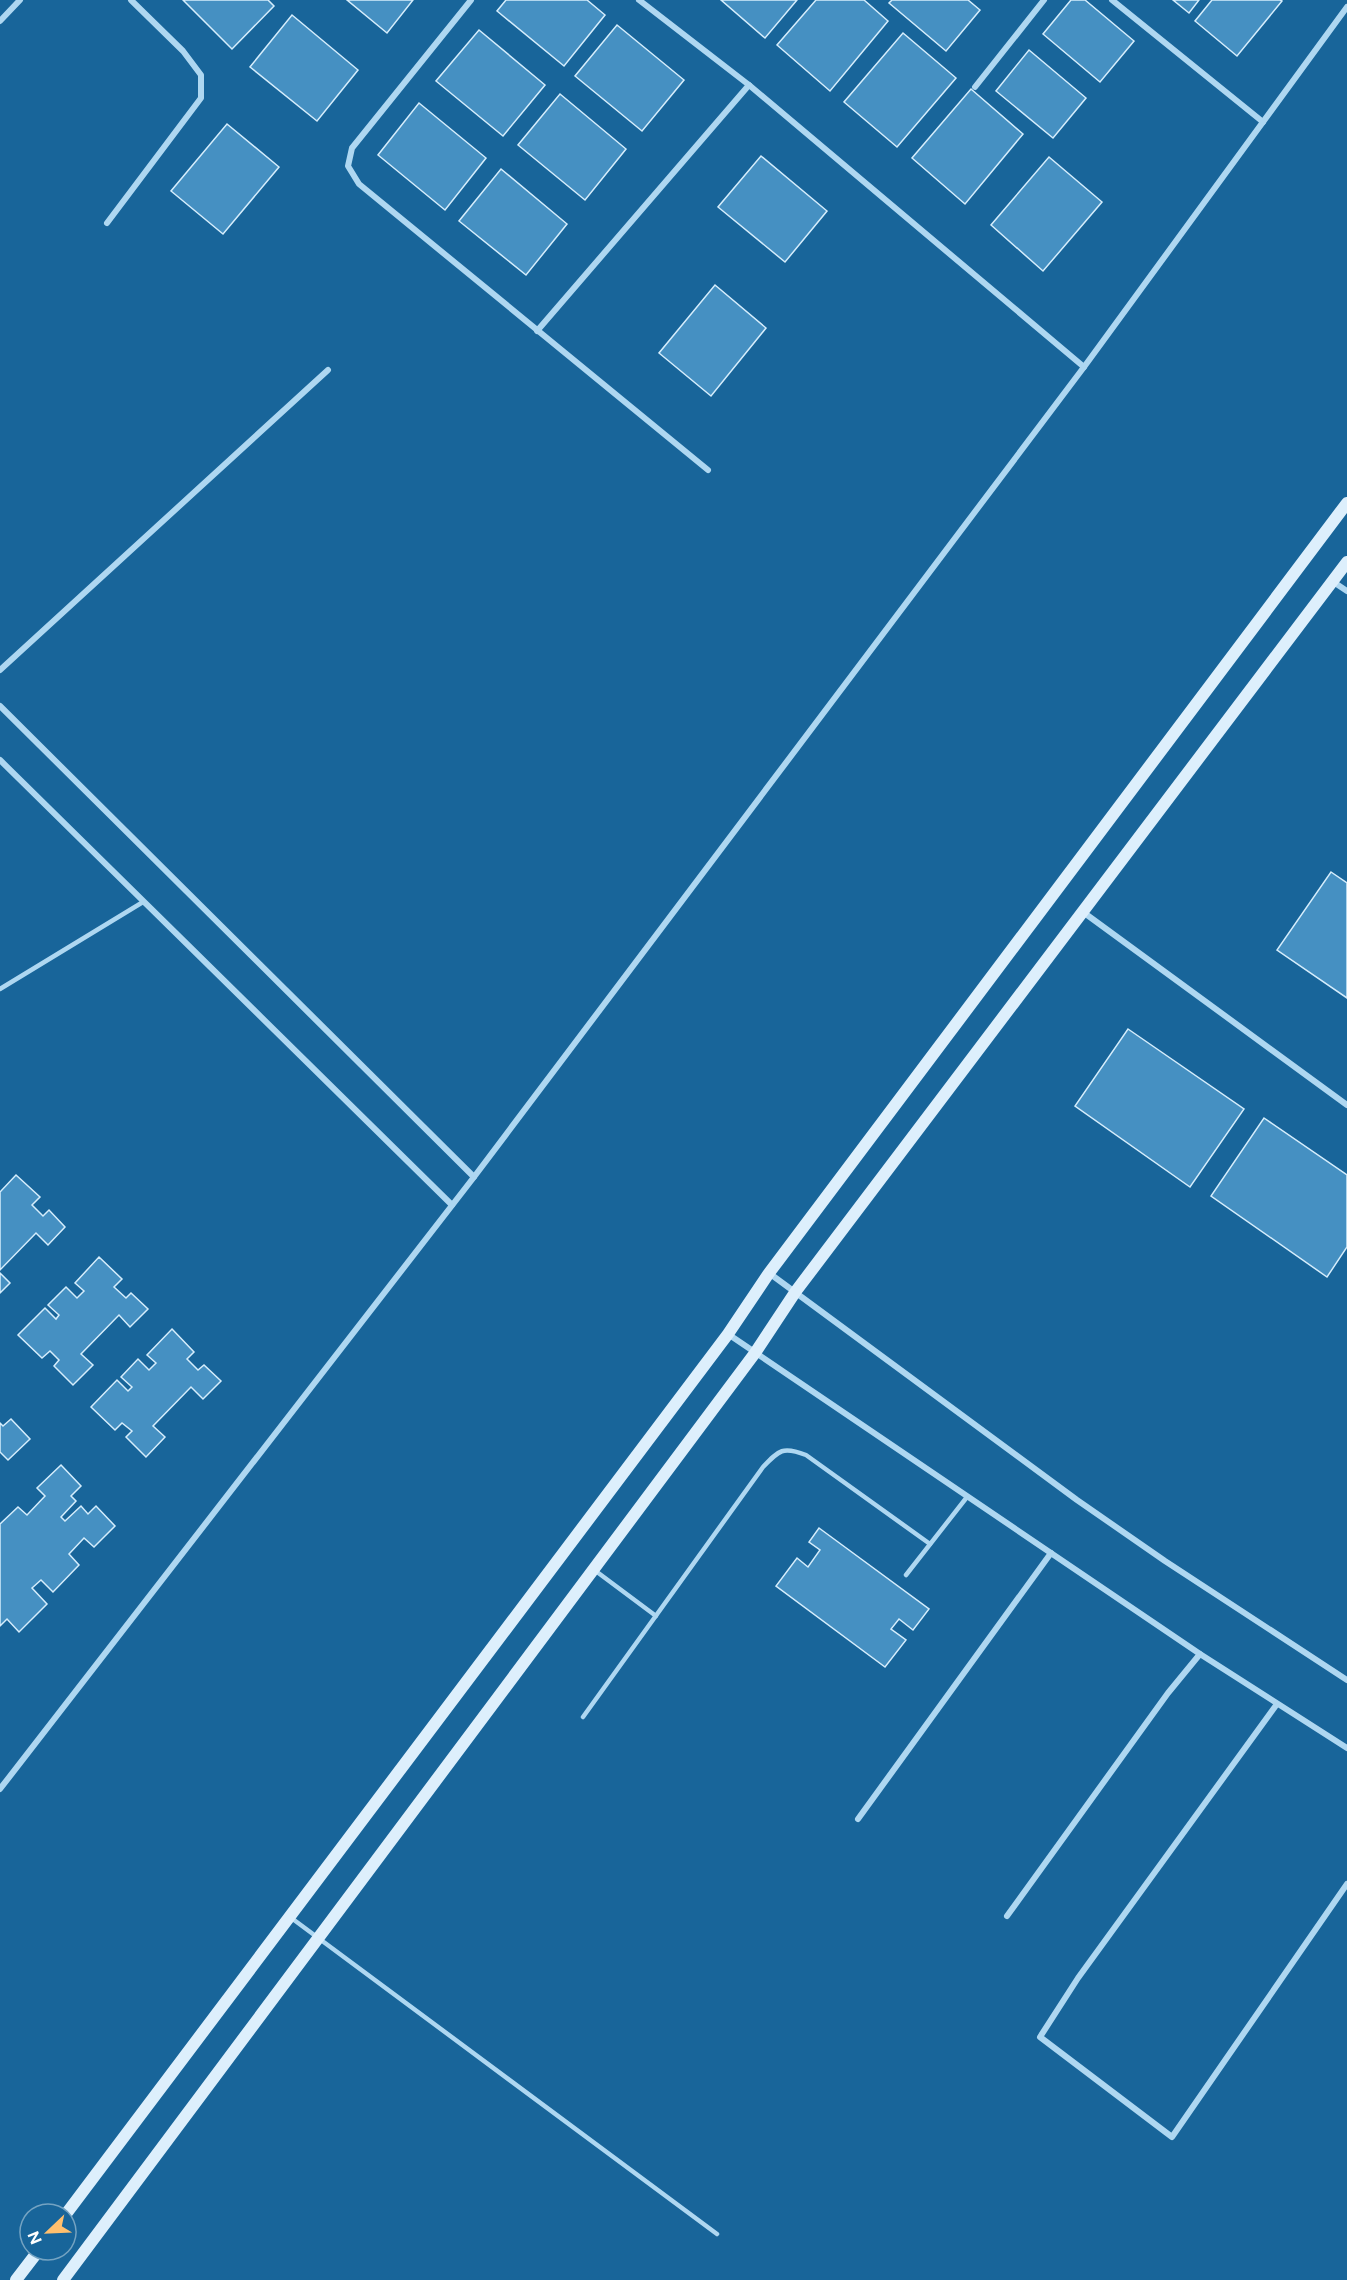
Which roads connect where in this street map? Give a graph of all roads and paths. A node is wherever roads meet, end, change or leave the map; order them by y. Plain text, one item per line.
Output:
1 (20, 0) edge
2 (131, 0) edge
3 (471, 0) edge
4 (639, 0) edge
5 (1044, 0) edge
6 (1112, 0) edge
7 (1347, 8) edge
8 (0, 21) edge
9 (749, 85) junction
10 (975, 87) dead end
11 (1263, 122) junction
12 (107, 223) dead end
13 (537, 331) junction
14 (1084, 367) junction
15 (328, 369) dead end
16 (708, 470) dead end
17 (1347, 502) edge
18 (1347, 562) edge
19 (1332, 581) junction
20 (1347, 591) edge
21 (0, 670) edge
22 (0, 706) edge
23 (0, 760) edge
24 (143, 902) junction
25 (1083, 912) junction
26 (0, 989) edge
27 (1347, 1105) edge
28 (474, 1177) junction
29 (452, 1205) junction
30 (769, 1273) junction
31 (796, 1291) junction
32 (728, 1334) junction
33 (755, 1353) junction
34 (967, 1497) junction
35 (930, 1544) junction
36 (1051, 1553) junction
37 (593, 1569) junction
38 (906, 1575) dead end
39 (656, 1616) junction
40 (1200, 1654) junction
41 (1347, 1680) edge
42 (1277, 1704) junction
43 (583, 1717) dead end
44 (1347, 1748) edge
45 (0, 1790) edge
46 (858, 1819) dead end
47 (1347, 1884) edge
48 (1007, 1916) dead end
49 (290, 1917) junction
50 (317, 1938) junction
51 (75, 2202) edge
52 (717, 2234) dead end
53 (30, 2262) edge
54 (16, 2280) edge
55 (63, 2280) edge

1 - 8 street
2 - 12 street
3 - 13 street
4 - 9 street
5 - 10 street
6 - 11 street
7 - 11 street
9 - 13 street
9 - 14 street
11 - 14 street
13 - 16 street
14 - 28 street
15 - 21 street
17 - 30 main road
18 - 19 main road
19 - 20 street
19 - 25 main road
22 - 28 street
23 - 24 street
24 - 26 lane
24 - 29 street
25 - 27 street
25 - 31 main road
28 - 29 street
29 - 45 street
30 - 31 street
30 - 32 main road
31 - 33 main road
31 - 41 street
32 - 33 street
32 - 49 main road
33 - 34 street
33 - 37 main road
34 - 35 lane
34 - 36 street
35 - 38 lane
35 - 39 lane
36 - 40 street
36 - 46 street
37 - 39 lane
37 - 50 main road
39 - 43 lane
40 - 42 street
40 - 48 street
42 - 44 street
42 - 47 street
49 - 50 lane
49 - 51 main road
50 - 52 lane
50 - 55 main road
53 - 54 main road

